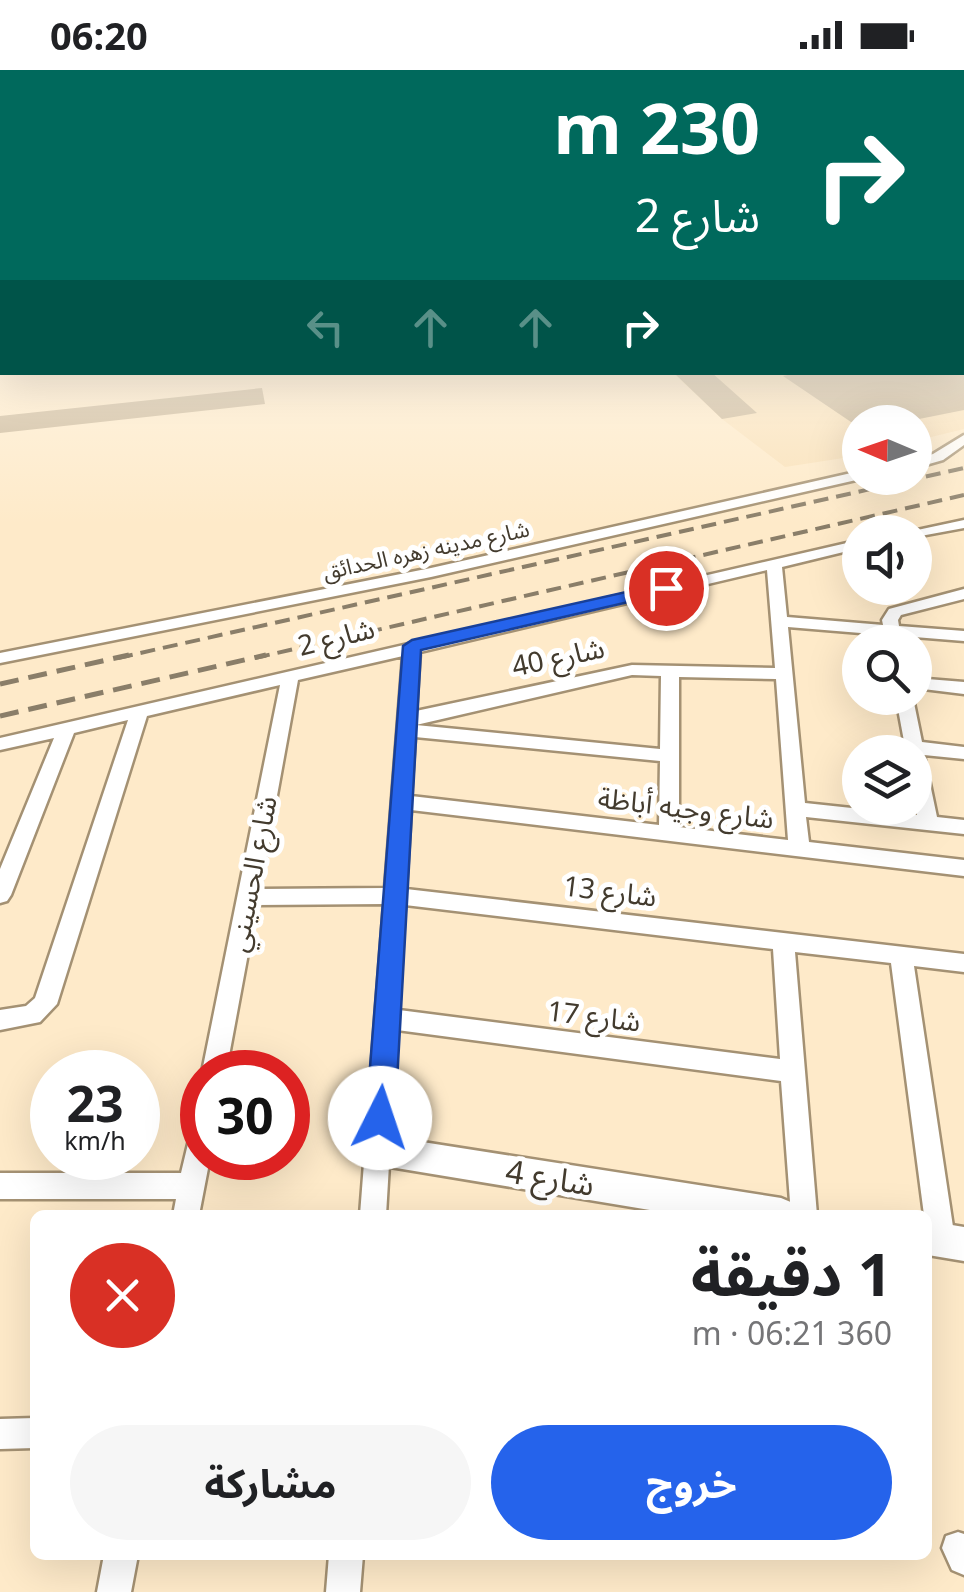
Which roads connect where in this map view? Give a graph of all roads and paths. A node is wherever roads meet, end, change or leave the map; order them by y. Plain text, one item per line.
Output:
1 (964, 439) edge
2 (932, 459) edge
3 (842, 479) edge
4 (964, 524) edge
5 (932, 530) edge
6 (842, 548) edge
7 (774, 563) junction
8 (964, 594) edge
9 (779, 622) junction
10 (891, 625) edge
11 (842, 630) edge
12 (932, 636) edge
13 (964, 636) edge
14 (412, 646) junction
15 (0, 658) edge
16 (670, 668) junction
17 (784, 674) junction
18 (290, 676) junction
19 (932, 685) edge
20 (964, 688) edge
21 (140, 712) junction
22 (406, 725) junction
23 (66, 728) junction
24 (0, 744) edge
25 (932, 752) edge
26 (964, 753) edge
27 (670, 756) junction
28 (401, 802) junction
29 (796, 808) junction
30 (842, 813) edge
31 (932, 824) edge
32 (964, 828) edge
33 (669, 834) junction
34 (799, 848) junction
35 (964, 868) edge
36 (0, 894) edge
37 (248, 896) junction
38 (396, 896) junction
39 (783, 941) junction
40 (901, 955) junction
41 (964, 963) edge
42 (387, 1019) junction
43 (0, 1020) edge
44 (218, 1050) edge
45 (794, 1072) junction
46 (378, 1150) junction
47 (193, 1180) edge
48 (0, 1186) edge
49 (192, 1186) junction
50 (187, 1210) edge
51 (373, 1210) edge
52 (750, 1210) edge
53 (804, 1210) edge
54 (944, 1241) edge
55 (0, 1434) edge
56 (30, 1434) edge
57 (120, 1560) edge
58 (346, 1560) edge
59 (114, 1592) edge
60 (343, 1592) edge

1 - 2 street
3 - 15 street, شارع مدينه زهره الحدائق
4 - 5 street
6 - 7 street, شارع 2
7 - 9 street
7 - 14 street, شارع 2
8 - 10 street
9 - 11 street
9 - 17 street
12 - 13 street
14 - 18 street, شارع 2
14 - 22 street
16 - 17 street, شارع 40
16 - 22 street, شارع 40
16 - 27 street
17 - 29 street
18 - 21 street, شارع 2
18 - 37 street, شارع الحسيني
19 - 20 street
21 - 23 street, شارع 2
21 - 43 street
22 - 27 street
22 - 28 street
23 - 24 street, شارع 2
23 - 36 street
25 - 26 street
27 - 33 street
28 - 33 street, شارع وجيه أباظة
28 - 38 street
29 - 30 street
29 - 34 street
31 - 32 street
33 - 34 street, شارع وجيه أباظة
34 - 35 street, شارع وجيه أباظة
37 - 38 street, شارع 13
37 - 44 street, شارع الحسيني
38 - 39 street, شارع 13
38 - 42 street
39 - 40 street, شارع 13
39 - 45 street
40 - 41 street, شارع 13
40 - 54 street
42 - 45 street, شارع 17
42 - 46 street
45 - 53 street
46 - 51 street
46 - 52 street, شارع 4
47 - 49 street
48 - 49 street
49 - 50 street
55 - 56 street
57 - 59 street
58 - 60 street

